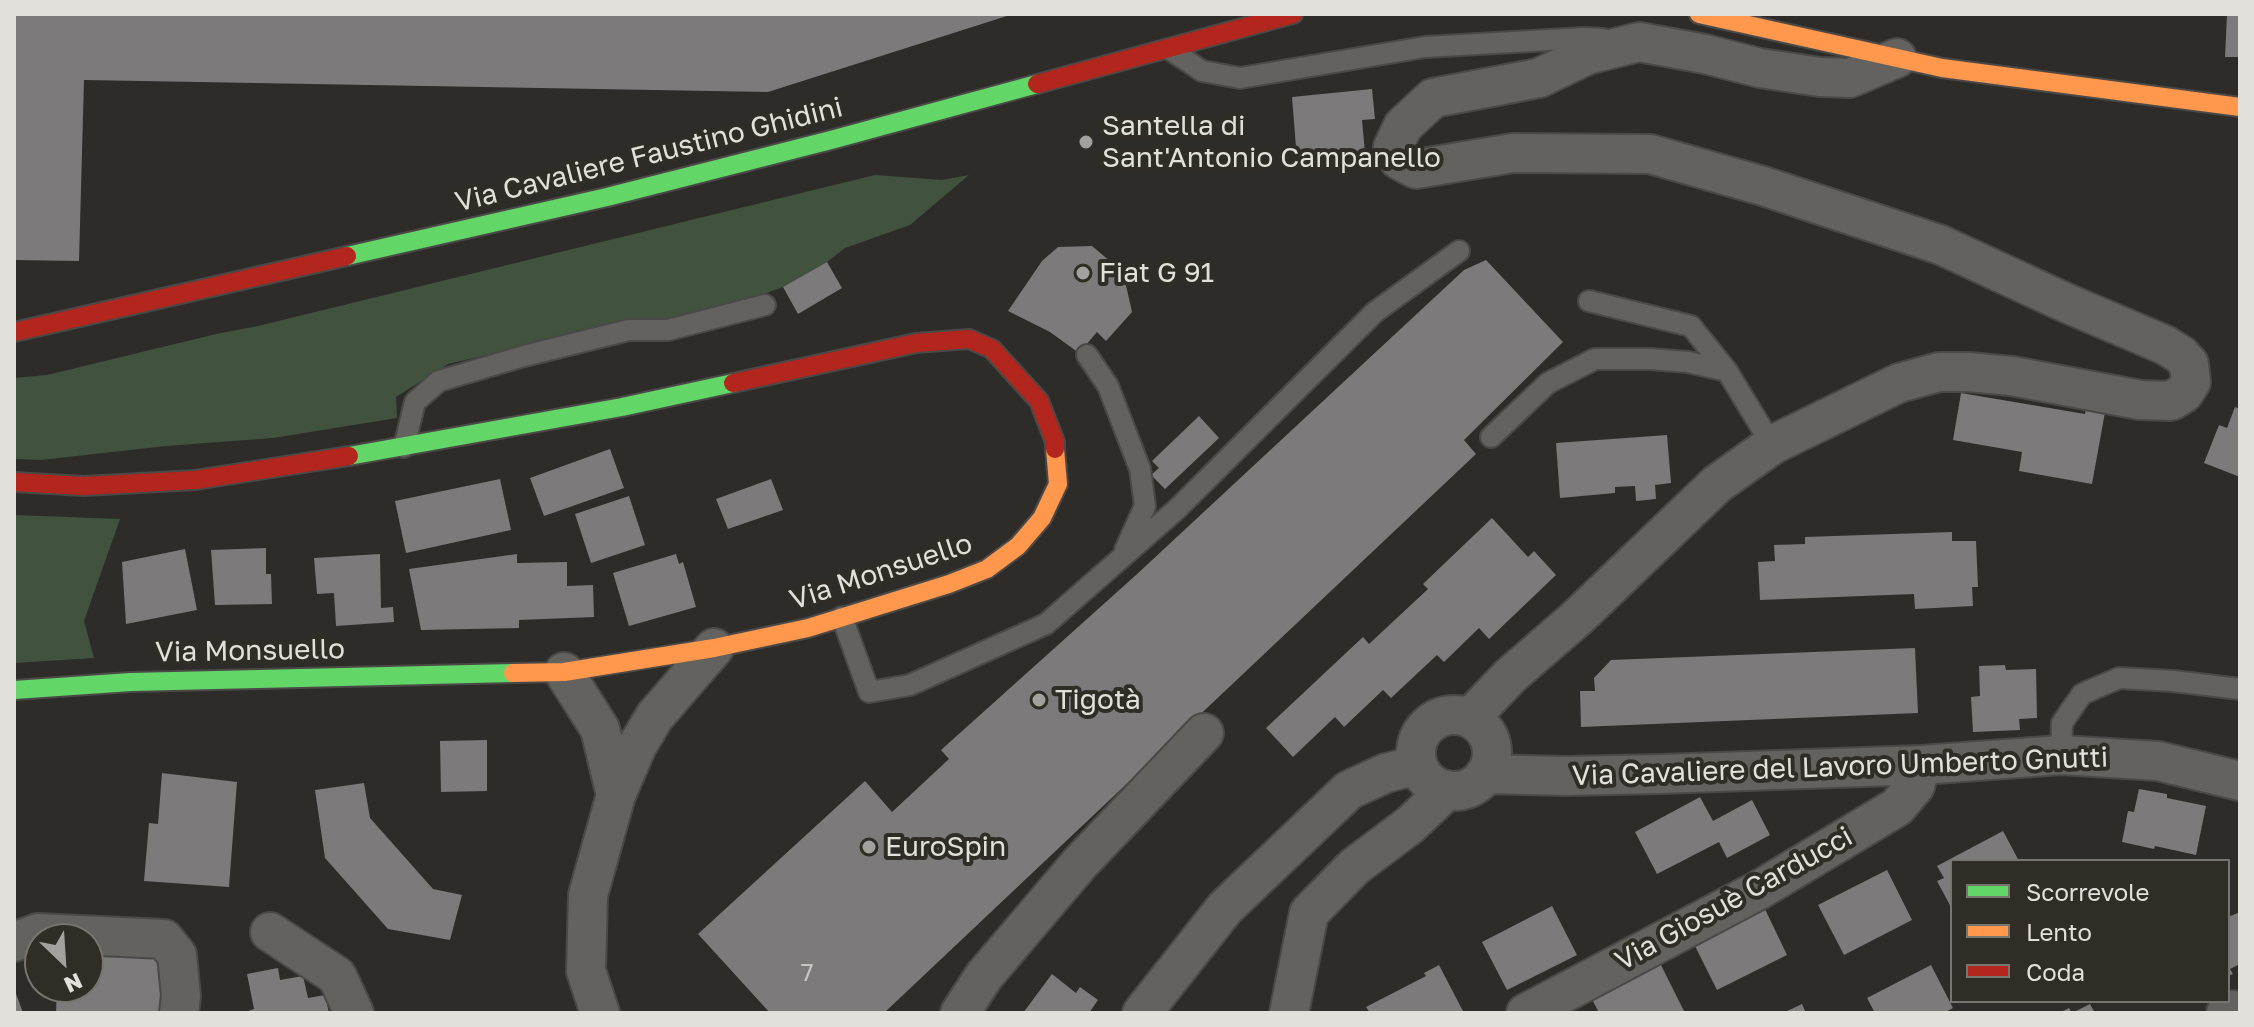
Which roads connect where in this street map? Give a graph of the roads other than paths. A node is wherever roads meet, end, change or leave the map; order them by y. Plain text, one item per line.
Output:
1 (1293, 14) edge
2 (1699, 14) edge
3 (1639, 42) junction
4 (1167, 47) junction
5 (1897, 58) junction
6 (2240, 107) edge
7 (1459, 251) dead end
8 (1589, 301) dead end
9 (765, 305) dead end
10 (14, 332) edge
11 (1087, 355) dead end
12 (1727, 371) junction
13 (1491, 437) dead end
14 (1772, 445) junction
15 (404, 447) junction
16 (14, 482) edge
17 (1122, 557) junction
18 (842, 617) junction
19 (714, 648) junction
20 (564, 672) junction
21 (2240, 689) edge
22 (14, 690) edge
23 (1470, 718) junction
24 (1204, 733) dead end
25 (2061, 755) junction
26 (1418, 765) junction
27 (1921, 765) junction
28 (1485, 774) junction
29 (2240, 781) edge
30 (1447, 790) junction
31 (616, 795) junction
32 (270, 932) dead end
33 (14, 942) edge
34 (2240, 1011) edge
35 (179, 1013) edge
36 (354, 1013) edge
37 (600, 1013) edge
38 (960, 1013) edge
39 (1142, 1013) edge
40 (1289, 1013) edge
41 (1526, 1013) edge
42 (2226, 1013) edge

1 - 4 main road, Via Cavaliere Faustino Ghidini
2 - 5 main road
3 - 4 lane
3 - 5 street
3 - 14 street
4 - 10 main road, Via Cavaliere Faustino Ghidini
5 - 6 main road
7 - 17 lane
8 - 12 lane
9 - 15 lane
11 - 17 lane
12 - 13 lane
12 - 14 lane
14 - 23 street
15 - 16 main road, Via Monsuello
15 - 18 main road, Via Monsuello
17 - 18 lane
18 - 19 main road, Via Monsuello
19 - 20 main road, Via Monsuello
19 - 31 street
20 - 22 main road, Via Monsuello
20 - 31 street
21 - 25 lane
23 - 26 street
23 - 28 street
24 - 38 street
25 - 27 street, Via Cavaliere del Lavoro Umberto Gnutti
25 - 29 street, Via Cavaliere del Lavoro Umberto Gnutti
26 - 30 street
26 - 39 street
27 - 28 street, Via Cavaliere del Lavoro Umberto Gnutti
27 - 41 street, Via Giosuè Carducci
28 - 30 street, Via Cavaliere del Lavoro Umberto Gnutti
30 - 40 street
31 - 37 street
32 - 36 street
33 - 35 street
34 - 42 street

